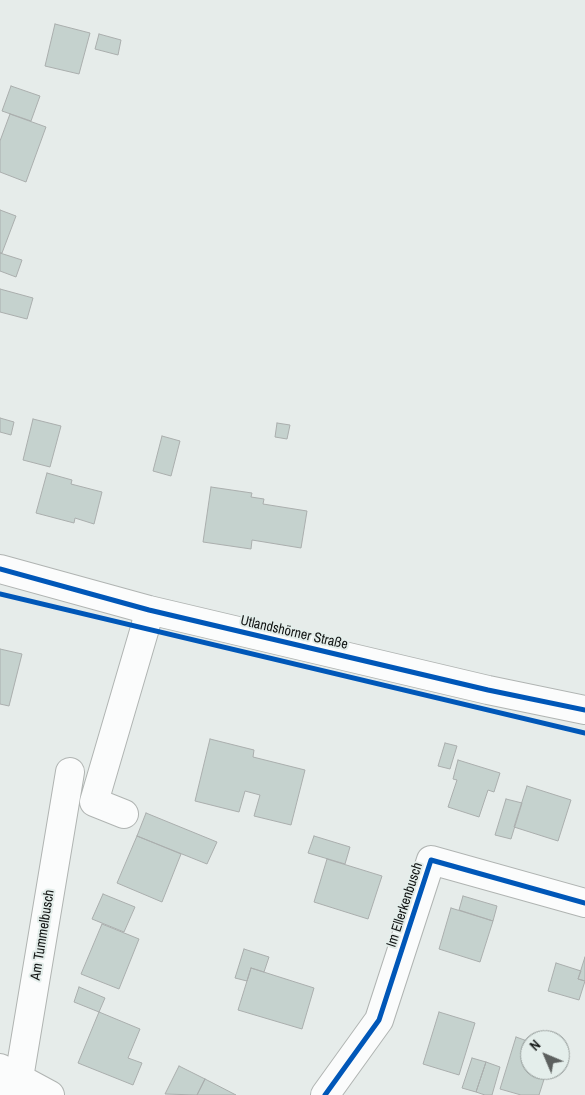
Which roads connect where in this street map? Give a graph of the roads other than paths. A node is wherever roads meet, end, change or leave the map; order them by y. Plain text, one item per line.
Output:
1 (0, 569) edge
2 (149, 610) junction
3 (585, 710) edge
4 (70, 772) dead end
5 (124, 814) dead end
6 (585, 903) edge
7 (9, 1080) edge
8 (327, 1094) edge
9 (50, 1095) edge

1 - 2 street, Utlandshörner Straße
2 - 3 street, Utlandshörner Straße
2 - 5 street
4 - 7 street, Am Tummelbusch
6 - 8 street, Im Ellerkenbusch
7 - 9 street

